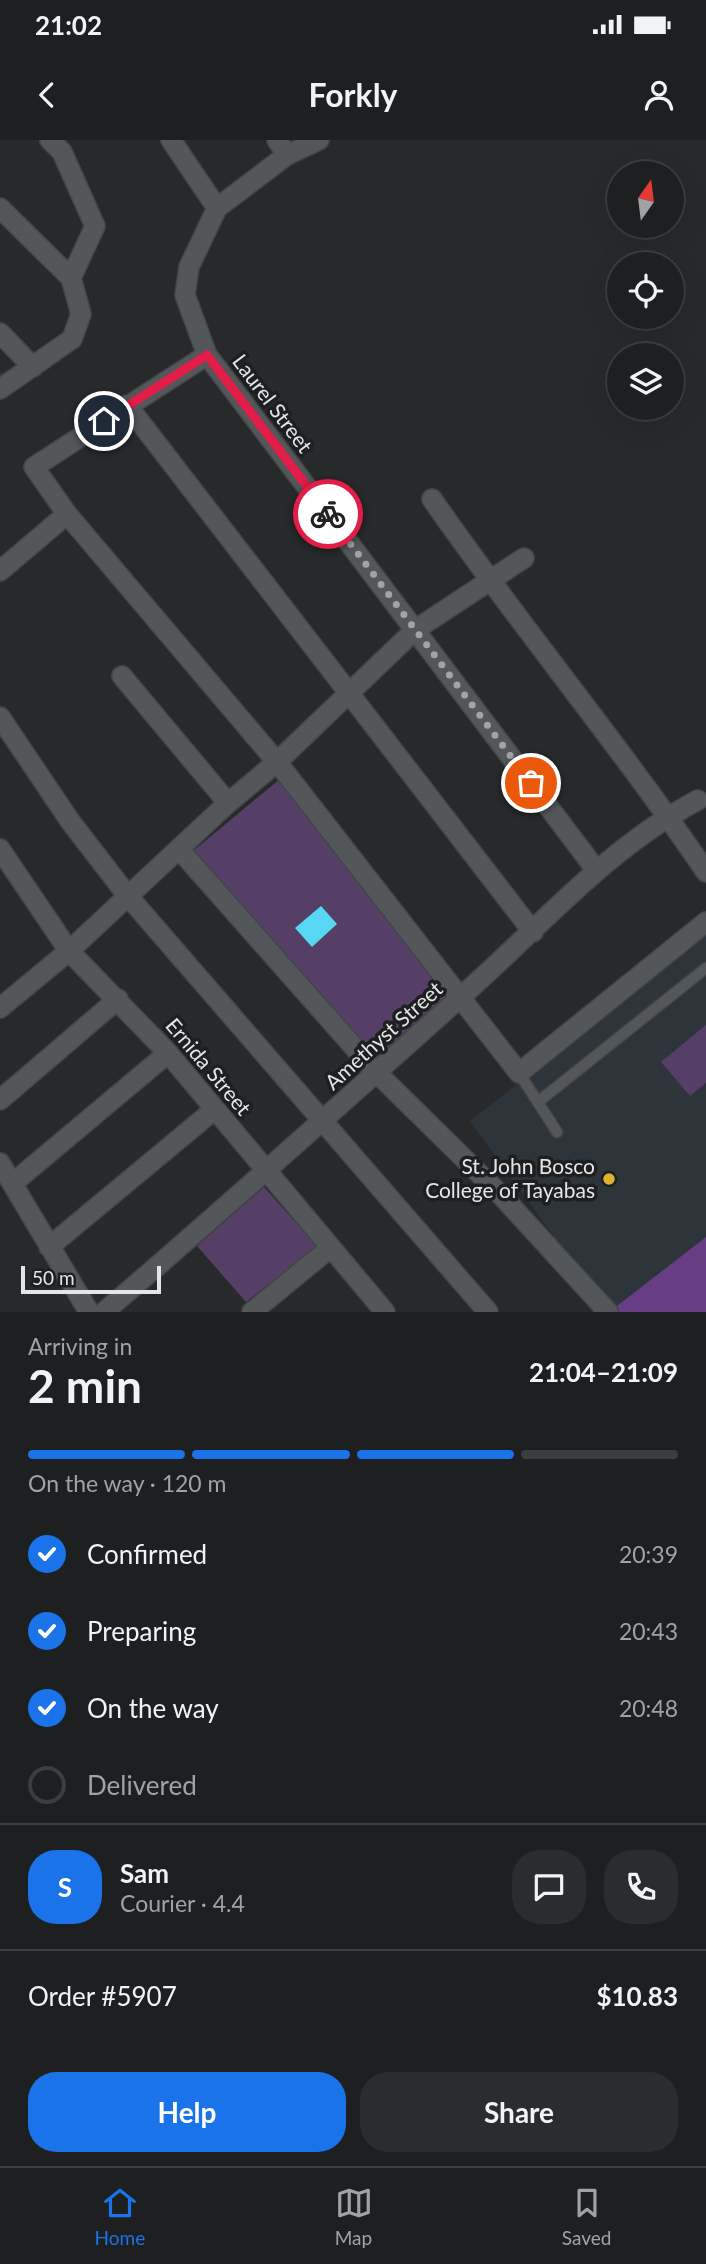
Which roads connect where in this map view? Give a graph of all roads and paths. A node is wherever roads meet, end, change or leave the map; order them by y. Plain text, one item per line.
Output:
1 (50, 140) edge
2 (171, 140) edge
3 (319, 140) edge
4 (282, 148) edge
5 (0, 208) edge
6 (217, 208) junction
7 (71, 278) junction
8 (0, 333) edge
9 (207, 355) junction
10 (33, 367) junction
11 (0, 389) edge
12 (127, 405) junction
13 (432, 499) dead end
14 (67, 514) junction
15 (524, 558) dead end
16 (0, 572) edge
17 (490, 583) junction
18 (415, 630) junction
19 (122, 676) dead end
20 (349, 694) junction
21 (0, 717) edge
22 (277, 762) junction
23 (698, 800) dead end
24 (228, 803) junction
25 (668, 816) junction
26 (0, 849) edge
27 (179, 849) junction
28 (597, 871) junction
29 (706, 872) edge
30 (127, 895) junction
31 (706, 922) edge
32 (533, 932) junction
33 (69, 951) junction
34 (706, 968) edge
35 (462, 996) junction
36 (118, 999) junction
37 (0, 1008) edge
38 (169, 1053) junction
39 (376, 1072) junction
40 (519, 1073) junction
41 (0, 1100) edge
42 (538, 1102) junction
43 (215, 1109) junction
44 (323, 1122) junction
45 (557, 1132) dead end
46 (0, 1163) edge
47 (266, 1172) junction
48 (13, 1182) junction
49 (49, 1247) junction
50 (330, 1248) junction
51 (377, 1309) edge
52 (89, 1312) edge
53 (104, 1312) edge
54 (252, 1312) edge
55 (488, 1312) edge
56 (608, 1312) edge

1 - 7 street
2 - 6 street
3 - 4 street, Laurel Street
4 - 6 street, Laurel Street
5 - 7 street
6 - 9 street, Laurel Street
7 - 10 street
8 - 10 street
9 - 12 street
9 - 18 street, Laurel Street
10 - 11 street
12 - 14 street
12 - 20 street
13 - 17 street
14 - 16 street
14 - 22 street
15 - 17 street
17 - 18 street
17 - 25 street
18 - 20 street
18 - 28 street, Laurel Street
19 - 24 street
20 - 22 street
20 - 32 street
21 - 30 street
22 - 24 street
22 - 35 street
23 - 25 street, Amethyst Street
24 - 27 street
25 - 28 street, Amethyst Street
25 - 29 street
26 - 33 street, Ernida Street
27 - 30 street
27 - 39 street
28 - 32 street, Amethyst Street
30 - 33 street
30 - 44 street
31 - 40 street
32 - 35 street, Amethyst Street
33 - 36 street, Ernida Street
33 - 37 street
34 - 42 lane
35 - 39 street, Amethyst Street
35 - 40 street
36 - 38 street, Ernida Street
36 - 41 street
38 - 43 street, Ernida Street
38 - 48 street
39 - 44 street, Amethyst Street
39 - 56 street
40 - 42 lane
42 - 45 lane
43 - 47 street, Ernida Street
43 - 49 street
44 - 47 street, Amethyst Street
44 - 55 street
46 - 48 street
47 - 50 street, Ernida Street
47 - 53 street, Amethyst Street
48 - 49 street
49 - 52 street
50 - 51 street, Ernida Street
50 - 54 street

